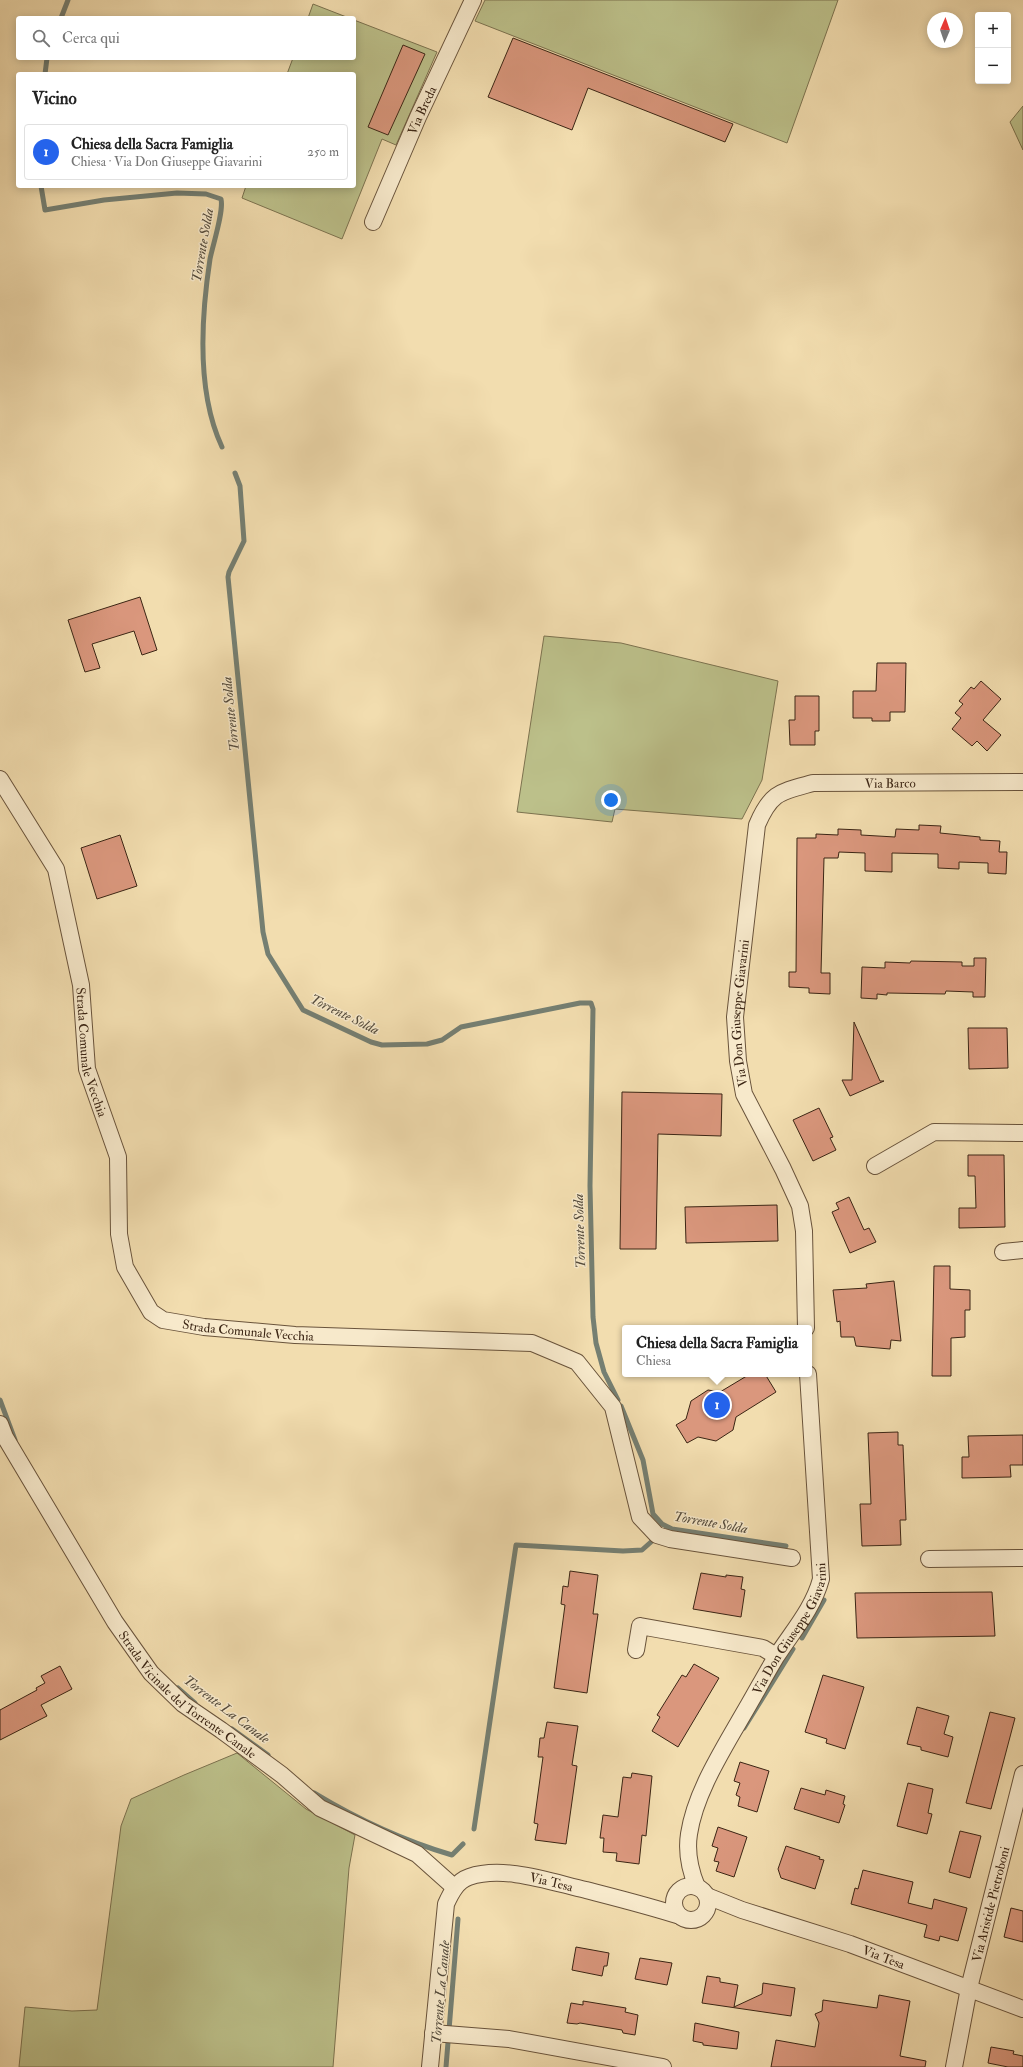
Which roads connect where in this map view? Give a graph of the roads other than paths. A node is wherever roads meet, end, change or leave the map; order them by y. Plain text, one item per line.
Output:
1 (473, 0) edge
2 (373, 222) dead end
3 (0, 779) edge
4 (1023, 782) edge
5 (765, 806) joint
6 (1023, 1133) edge
7 (875, 1166) dead end
8 (1023, 1250) edge
9 (1003, 1252) dead end
10 (806, 1325) edge
11 (808, 1377) edge
12 (0, 1424) edge
13 (792, 1558) dead end
14 (1023, 1558) edge
15 (929, 1559) dead end
16 (636, 1650) dead end
17 (776, 1656) junction
18 (1023, 1774) edge
19 (689, 1867) junction
20 (454, 1887) junction
21 (702, 1892) junction
22 (676, 1894) junction
23 (650, 1906) junction
24 (742, 1910) junction
25 (704, 1913) junction
26 (680, 1916) junction
27 (969, 1988) junction
28 (1023, 2008) edge
29 (435, 2033) junction
30 (430, 2067) edge
31 (664, 2067) edge
32 (954, 2067) edge

1 - 2 street, Via Breda
3 - 13 street, Strada Comunale Vecchia
4 - 5 street, Via Barco
5 - 10 street, Via Don Giuseppe Giavarini
6 - 7 street
8 - 9 street
11 - 17 street, Via Don Giuseppe Giavarini
12 - 20 street, Strada Vicinale del Torrente Canale
14 - 15 street
16 - 17 street
17 - 19 street, Via Don Giuseppe Giavarini
18 - 27 street, Via Aristide Pietroboni
19 - 21 street, Via Don Giuseppe Giavarini
19 - 22 street, Via Don Giuseppe Giavarini
20 - 23 street, Via Tesa
20 - 29 street
21 - 22 street
21 - 24 street, Via Tesa
21 - 25 street
22 - 23 street
22 - 26 street
23 - 26 street, Via Tesa
24 - 25 street, Via Tesa
24 - 27 street, Via Tesa
25 - 26 street
27 - 28 street, Via Tesa
27 - 32 street, Via Aristide Pietroboni
29 - 30 street
29 - 31 street

